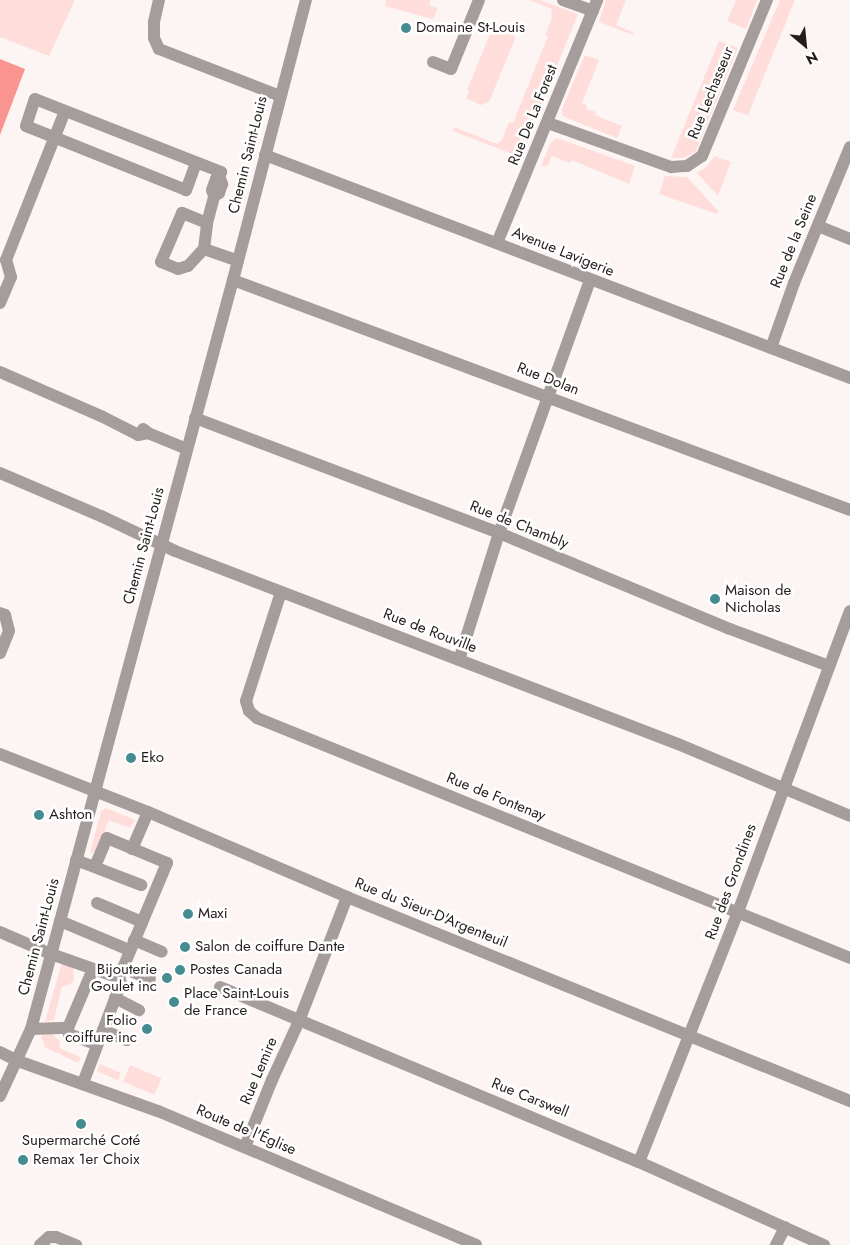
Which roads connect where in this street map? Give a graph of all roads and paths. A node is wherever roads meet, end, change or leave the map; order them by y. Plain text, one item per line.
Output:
1 (160, 0) edge
2 (306, 0) edge
3 (478, 0) edge
4 (563, 0) edge
5 (767, 0) edge
6 (595, 6) edge
7 (433, 62) dead end
8 (280, 96) junction
9 (65, 111) junction
10 (548, 123) junction
11 (55, 138) junction
12 (850, 147) edge
13 (265, 155) junction
14 (196, 163) junction
15 (207, 223) junction
16 (818, 226) junction
17 (850, 239) edge
18 (497, 243) junction
19 (5, 246) edge
20 (204, 249) junction
21 (238, 261) junction
22 (233, 280) junction
23 (590, 280) junction
24 (0, 303) edge
25 (771, 348) junction
26 (0, 372) edge
27 (850, 378) edge
28 (548, 398) junction
29 (196, 418) junction
30 (187, 449) junction
31 (0, 473) edge
32 (850, 510) edge
33 (499, 533) junction
34 (161, 545) junction
35 (281, 592) junction
36 (850, 612) edge
37 (0, 613) edge
38 (0, 653) edge
39 (460, 660) junction
40 (829, 666) junction
41 (0, 754) edge
42 (784, 789) junction
43 (95, 792) junction
44 (148, 812) junction
45 (850, 816) edge
46 (132, 849) junction
47 (76, 860) junction
48 (95, 866) junction
49 (141, 885) dead end
50 (347, 897) junction
51 (97, 903) dead end
52 (738, 912) junction
53 (60, 921) junction
54 (142, 922) junction
55 (0, 932) edge
56 (132, 945) junction
57 (162, 952) dead end
58 (51, 954) junction
59 (850, 958) edge
60 (93, 968) junction
61 (121, 973) junction
62 (150, 979) dead end
63 (220, 987) dead end
64 (115, 998) junction
65 (139, 1010) dead end
66 (299, 1021) junction
67 (31, 1028) junction
68 (68, 1028) junction
69 (103, 1030) junction
70 (690, 1036) junction
71 (127, 1040) dead end
72 (97, 1045) junction
73 (0, 1052) edge
74 (18, 1061) junction
75 (83, 1083) junction
76 (0, 1096) edge
77 (850, 1101) edge
78 (54, 1142) dead end
79 (58, 1144) dead end
80 (245, 1147) junction
81 (639, 1162) junction
82 (785, 1228) junction
83 (41, 1243) edge
84 (76, 1245) edge
85 (476, 1245) edge
86 (776, 1245) edge
87 (824, 1245) edge

1 - 8 street
2 - 8 street, Chemin Saint-Louis
3 - 7 street
4 - 6 street
5 - 10 street, Rue Lechasseur
6 - 10 street, Rue De La Forest
8 - 13 street, Chemin Saint-Louis
9 - 11 street
9 - 11 street
9 - 14 street
10 - 18 street, Rue De La Forest
11 - 14 street
11 - 19 street
12 - 16 street, Rue de la Seine
13 - 18 street, Avenue Lavigerie
13 - 21 street, Chemin Saint-Louis
14 - 15 street
15 - 20 street
15 - 20 street
16 - 17 street
16 - 25 street, Rue de la Seine
18 - 23 street, Avenue Lavigerie
19 - 24 street
20 - 21 street
21 - 22 street, Chemin Saint-Louis
22 - 28 street, Rue Dolan
22 - 29 street, Chemin Saint-Louis
23 - 25 street, Avenue Lavigerie
23 - 28 street
25 - 27 street, Avenue Lavigerie
26 - 30 street
28 - 32 street, Rue Dolan
28 - 33 street
29 - 30 street, Chemin Saint-Louis
29 - 33 street, Rue de Chambly
30 - 34 street, Chemin Saint-Louis
31 - 34 street, Rue de Rouville
33 - 39 street
33 - 40 street, Rue de Chambly
34 - 35 street, Rue de Rouville
34 - 43 street, Chemin Saint-Louis
35 - 39 street, Rue de Rouville
35 - 52 street, Rue de Fontenay
36 - 40 street, Rue des Grondines
37 - 38 street
39 - 42 street, Rue de Rouville
40 - 42 street, Rue des Grondines
41 - 43 street, Rue du Sieur-D'Argenteuil
42 - 45 street, Rue de Rouville
42 - 52 street, Rue des Grondines
43 - 44 street, Rue du Sieur-D'Argenteuil
43 - 47 street, Chemin Saint-Louis
44 - 46 street
44 - 50 street, Rue du Sieur-D'Argenteuil
46 - 48 street
46 - 54 street
47 - 48 street
47 - 53 street, Chemin Saint-Louis
48 - 49 street
50 - 66 street, Rue Lemire
50 - 70 street, Rue du Sieur-D'Argenteuil
51 - 54 street
52 - 59 street, Rue de Fontenay
52 - 70 street, Rue des Grondines
53 - 56 street
53 - 58 street, Chemin Saint-Louis
54 - 56 street
55 - 58 street
56 - 57 street
56 - 61 street
58 - 60 street
58 - 67 street, Chemin Saint-Louis
60 - 61 street
60 - 68 street
61 - 62 street
61 - 64 street
63 - 66 street, Rue Carswell
64 - 65 street
64 - 69 street
66 - 80 street, Rue Lemire
66 - 81 street, Rue Carswell
67 - 68 street
67 - 74 street, Chemin Saint-Louis
68 - 72 street
69 - 71 street
69 - 72 street
70 - 77 street, Rue du Sieur-D'Argenteuil
70 - 81 street, Rue des Grondines
72 - 75 street
73 - 74 street, Route de l'Église
74 - 75 street, Route de l'Église
74 - 76 street, Chemin Saint-Louis
75 - 80 street, Route de l'Église
78 - 79 path
80 - 85 street, Route de l'Église
81 - 82 street, Rue Carswell
82 - 86 street
82 - 87 street, Rue Carswell
83 - 84 street

